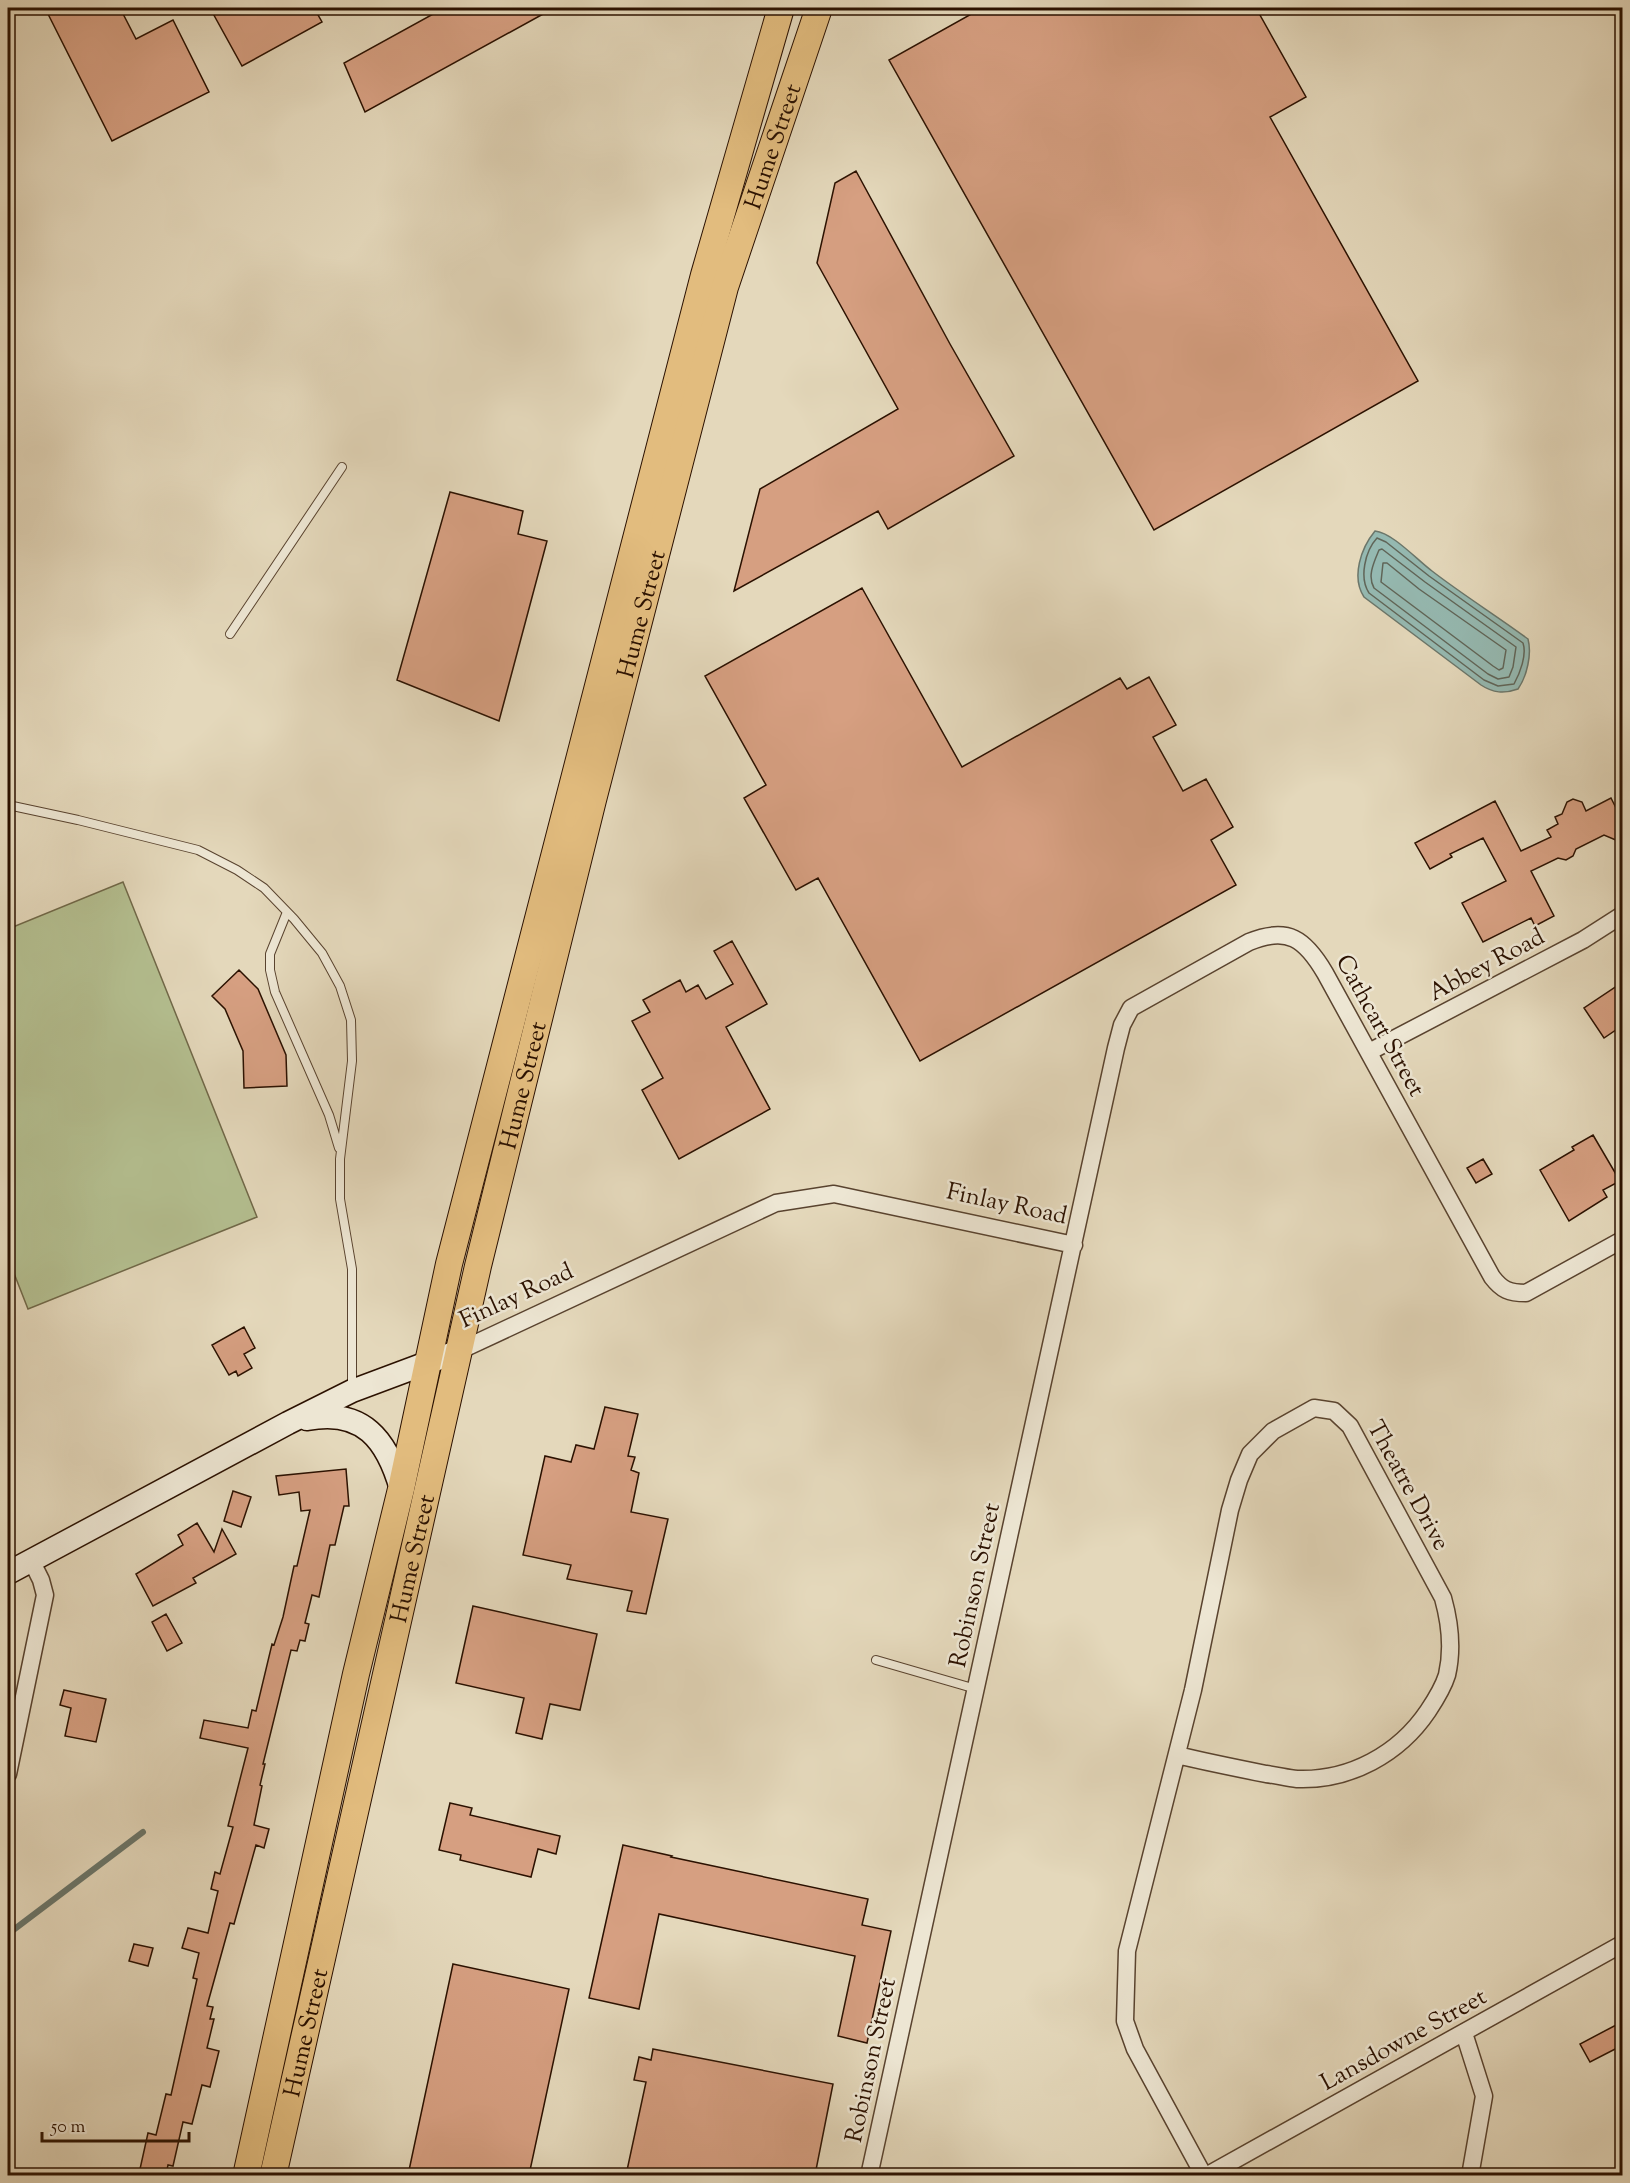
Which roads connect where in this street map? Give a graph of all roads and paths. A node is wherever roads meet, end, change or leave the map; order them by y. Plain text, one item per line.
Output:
1 (781, 8) edge
2 (819, 8) edge
3 (342, 467) dead end
4 (230, 634) dead end
5 (8, 805) edge
6 (287, 912) junction
7 (1623, 915) edge
8 (1131, 1008) joint
9 (1369, 1052) junction
10 (341, 1154) junction
11 (1623, 1240) edge
12 (1074, 1245) junction
13 (459, 1352) junction
14 (427, 1363) junction
15 (352, 1391) junction
16 (288, 1423) junction
17 (401, 1489) junction
18 (31, 1560) junction
19 (8, 1573) edge
20 (876, 1660) dead end
21 (976, 1689) junction
22 (1177, 1755) junction
23 (8, 1774) edge
24 (1623, 1944) edge
25 (1464, 2033) junction
26 (246, 2175) edge
27 (273, 2175) edge
28 (869, 2175) edge
29 (1205, 2175) edge
30 (1470, 2175) edge

1 - 14 main road, Hume Street
2 - 13 main road, Hume Street
3 - 4 lane
5 - 6 lane
6 - 10 lane
6 - 10 lane
7 - 9 street, Abbey Road
8 - 9 street, Cathcart Street
8 - 12 street, Robinson Street
9 - 11 street, Cathcart Street
10 - 15 lane
12 - 13 street, Finlay Road
12 - 21 street, Robinson Street
13 - 14 street, Finlay Road
13 - 27 main road, Hume Street
14 - 15 street, Finlay Road
14 - 17 main road, Hume Street
15 - 16 street, Finlay Road
16 - 17 street
16 - 18 street, Finlay Road
17 - 26 main road, Hume Street
18 - 19 street, Finlay Road
18 - 23 street
20 - 21 lane
21 - 28 street, Robinson Street
22 - 22 street, Theatre Drive
22 - 29 street, Theatre Drive
24 - 25 street, Lansdowne Street
25 - 29 street, Lansdowne Street
25 - 30 street

